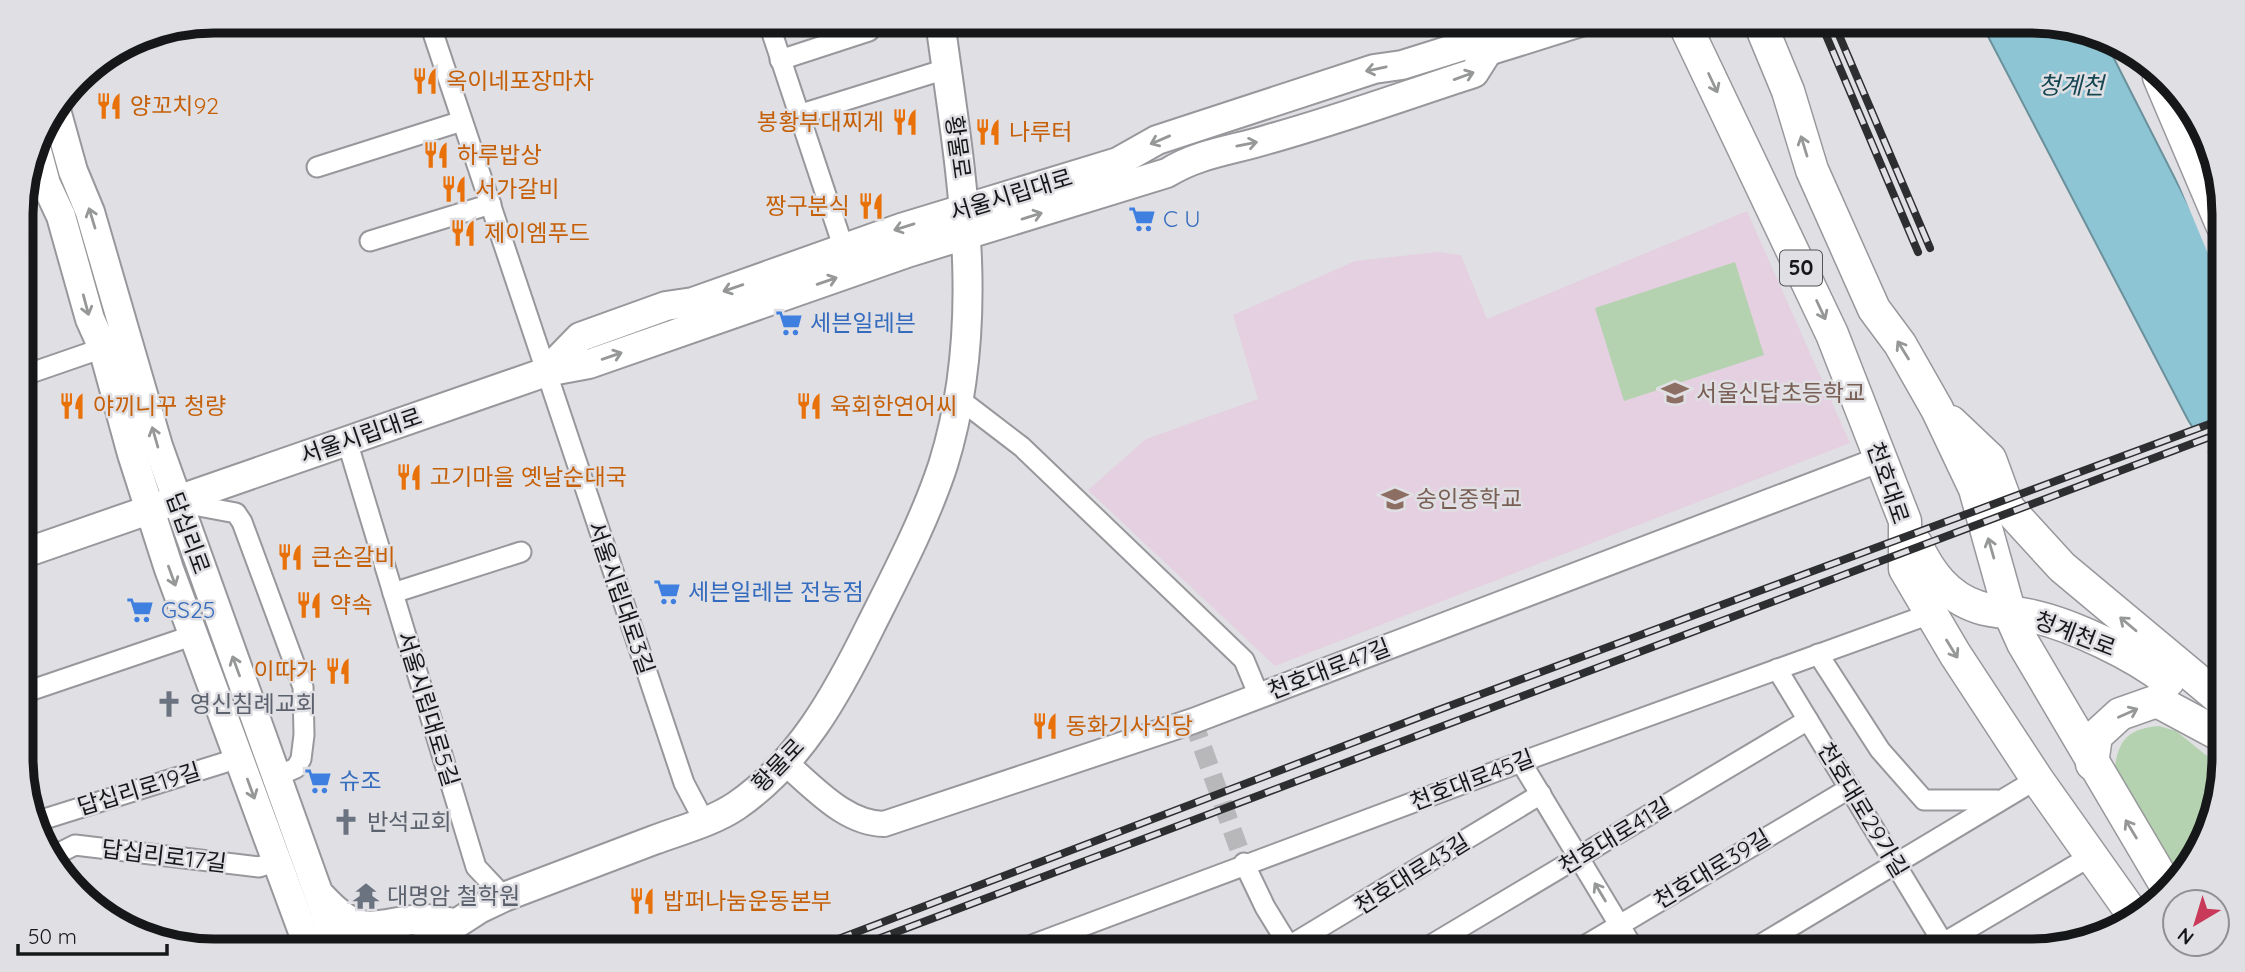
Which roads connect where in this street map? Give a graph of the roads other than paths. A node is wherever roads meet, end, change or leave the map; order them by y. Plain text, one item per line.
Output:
1 (433, 33) edge
2 (772, 33) edge
3 (863, 33) edge
4 (942, 33) edge
5 (1546, 33) edge
6 (1689, 33) edge
7 (1764, 33) edge
8 (780, 60) junction
9 (946, 69) junction
10 (2167, 95) edge
11 (798, 115) junction
12 (462, 121) junction
13 (59, 122) edge
14 (40, 163) edge
15 (317, 167) dead end
16 (2211, 198) edge
17 (491, 205) junction
18 (966, 223) junction
19 (370, 241) dead end
20 (844, 249) junction
21 (103, 348) junction
22 (34, 372) edge
23 (545, 372) junction
24 (958, 398) junction
25 (1937, 409) junction
26 (347, 441) junction
27 (1881, 459) junction
28 (164, 506) junction
29 (1905, 521) junction
30 (33, 550) edge
31 (521, 552) dead end
32 (393, 593) junction
33 (1930, 614) junction
34 (2010, 614) junction
35 (194, 635) junction
36 (1818, 654) junction
37 (1777, 669) junction
38 (33, 690) edge
39 (2212, 692) edge
40 (1259, 696) junction
41 (2212, 717) edge
42 (1808, 720) junction
43 (2212, 731) edge
44 (239, 758) junction
45 (1521, 762) junction
46 (785, 763) junction
47 (2092, 764) junction
48 (275, 777) junction
49 (2037, 779) junction
50 (1850, 788) junction
51 (1541, 794) junction
52 (1998, 800) junction
53 (44, 819) edge
54 (704, 821) junction
55 (61, 852) edge
56 (2091, 856) junction
57 (1579, 857) junction
58 (277, 861) junction
59 (1244, 863) junction
60 (1895, 863) junction
61 (2163, 881) edge
62 (319, 894) junction
63 (504, 897) junction
64 (2129, 909) edge
65 (1619, 924) junction
66 (1282, 938) edge
67 (1304, 938) edge
68 (1442, 938) edge
69 (1596, 938) edge
70 (1627, 938) edge
71 (1771, 938) edge
72 (1935, 938) edge
73 (1956, 938) edge
74 (306, 939) edge
75 (335, 939) edge
76 (432, 939) edge
77 (435, 939) edge
78 (1053, 939) edge

1 - 12 street, 서울시립대로3길
2 - 8 street
3 - 8 street
4 - 9 main road, 황물로
5 - 18 main road, 서울시립대로
6 -> 27 main road, 천호대로 / 50
25 -> 7 main road
8 - 11 street
9 - 11 street
9 - 18 main road, 황물로
10 - 16 main road
11 - 20 street
12 - 15 street
12 - 17 street, 서울시립대로3길
28 -> 13 main road, 답십리로
14 -> 21 main road, 답십리로
17 - 19 street
17 - 23 street, 서울시립대로3길
18 -> 20 main road, 서울시립대로
23 -> 18 main road, 서울시립대로
18 - 24 main road, 황물로
20 -> 23 main road, 서울시립대로
21 - 22 street
21 - 28 main road, 답십리로
23 - 26 main road, 서울시립대로
23 - 54 street, 서울시립대로3길
24 - 40 street
24 - 46 main road, 황물로
34 -> 25 main road
39 -> 25 main road
26 - 28 main road, 서울시립대로
26 - 32 street, 서울시립대로5길
27 - 29 main road, 천호대로 / 50
27 - 40 street, 천호대로47길
28 - 30 main road, 서울시립대로
28 -> 35 main road, 답십리로
48 -> 28 main road, 답십리로
28 - 48 street, 서울시립대로
29 - 33 main road, 천호대로
29 - 34 main road, 청계천로
31 - 32 street
32 - 63 street, 서울시립대로5길
33 - 36 street, 천호대로45길
33 -> 49 main road, 천호대로
34 - 41 main road, 청계천로
34 - 47 main road
35 - 38 street
35 - 44 main road, 답십리로
36 - 37 street, 천호대로45길
36 - 52 street
37 - 42 street, 천호대로29가길
37 - 45 street, 천호대로45길
40 - 46 street, 천호대로47길
42 - 50 street, 천호대로29가길
42 - 57 street, 천호대로41길
47 -> 43 main road
44 - 53 street, 답십리로19길
44 -> 58 main road, 답십리로
45 - 51 street
45 - 59 street, 천호대로45길
46 - 54 main road, 황물로
61 -> 47 main road
48 - 62 main road, 답십리로
49 - 52 street
49 - 56 main road, 천호대로
50 - 60 street, 천호대로29가길
50 - 65 street, 천호대로39길
51 - 57 street
51 - 67 street, 천호대로43길
52 - 60 street
54 - 63 main road, 황물로
55 - 58 street, 답십리로17길
56 - 64 main road, 천호대로
56 - 73 street
65 -> 57 street
57 - 68 street, 천호대로41길
58 - 74 main road, 답십리로
59 - 66 street
59 - 78 street, 천호대로45길
60 - 71 street
60 - 72 street, 천호대로29가길
62 - 75 main road, 답십리로
62 - 76 main road
63 - 77 main road, 황물로
65 - 69 street, 천호대로39길
65 - 70 street

